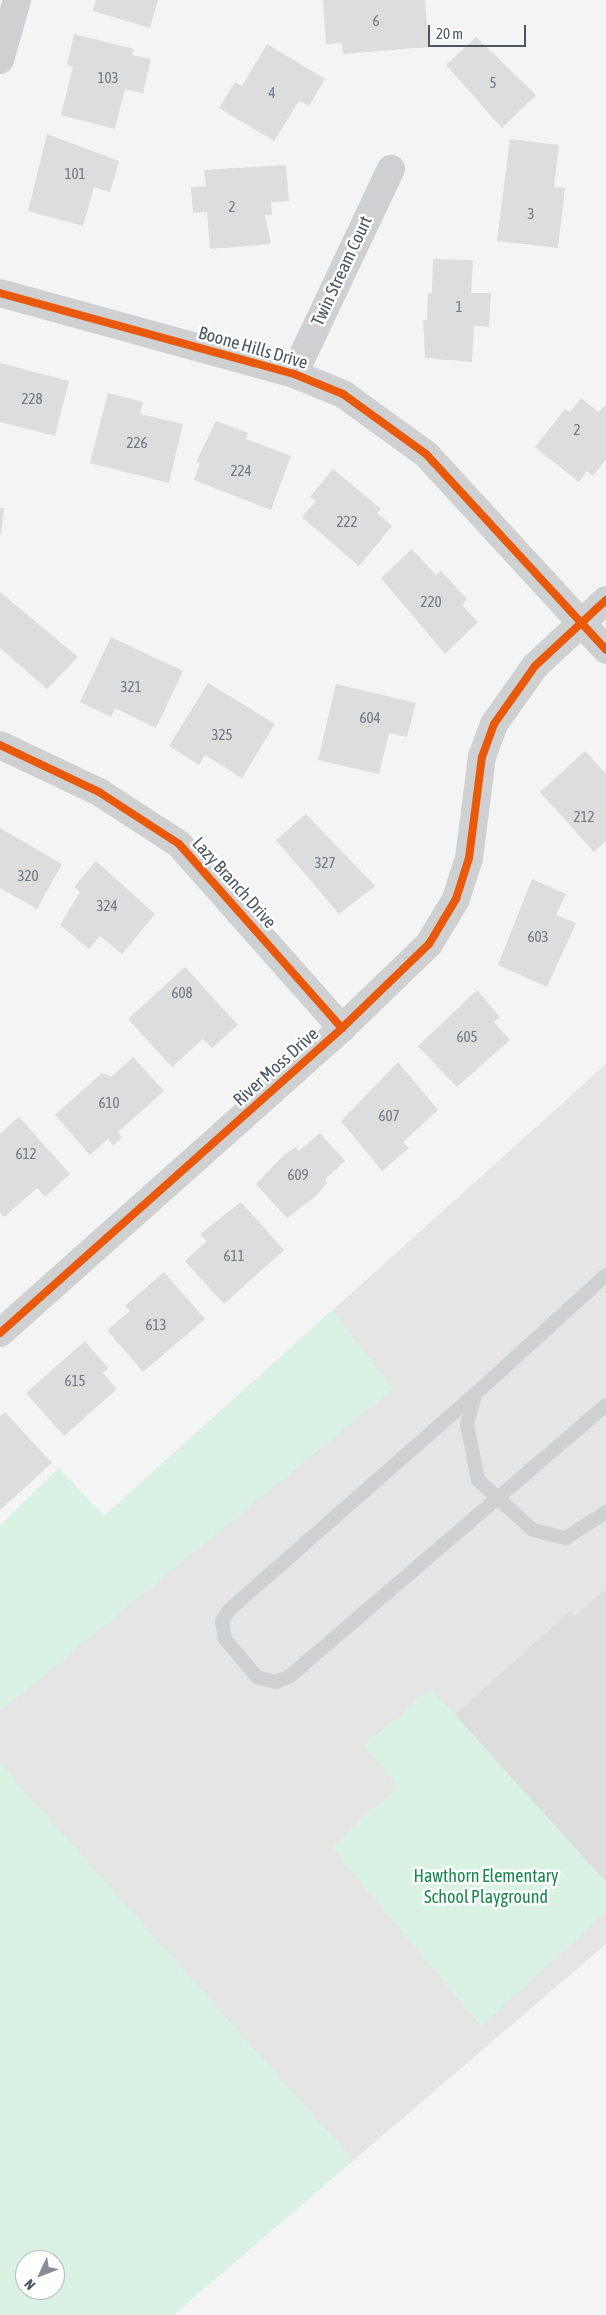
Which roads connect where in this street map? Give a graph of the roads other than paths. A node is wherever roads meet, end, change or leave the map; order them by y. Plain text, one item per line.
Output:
1 (17, 0) edge
2 (0, 60) edge
3 (391, 169) dead end
4 (0, 293) edge
5 (294, 374) junction
6 (606, 600) edge
7 (581, 622) junction
8 (606, 650) edge
9 (0, 745) edge
10 (342, 1028) junction
11 (606, 1275) edge
12 (0, 1333) edge
13 (475, 1394) junction
14 (606, 1404) edge
15 (494, 1499) junction
16 (606, 1512) edge

1 - 2 street
3 - 5 street, Twin Stream Court
4 - 5 street, Boone Hills Drive
5 - 7 street, Boone Hills Drive
6 - 7 street, River Moss Drive
7 - 8 street, Boone Hills Drive
7 - 10 street, River Moss Drive
9 - 10 street, Lazy Branch Drive
10 - 12 street, River Moss Drive
11 - 13 lane
13 - 15 lane
13 - 15 lane
14 - 15 lane
15 - 16 lane

